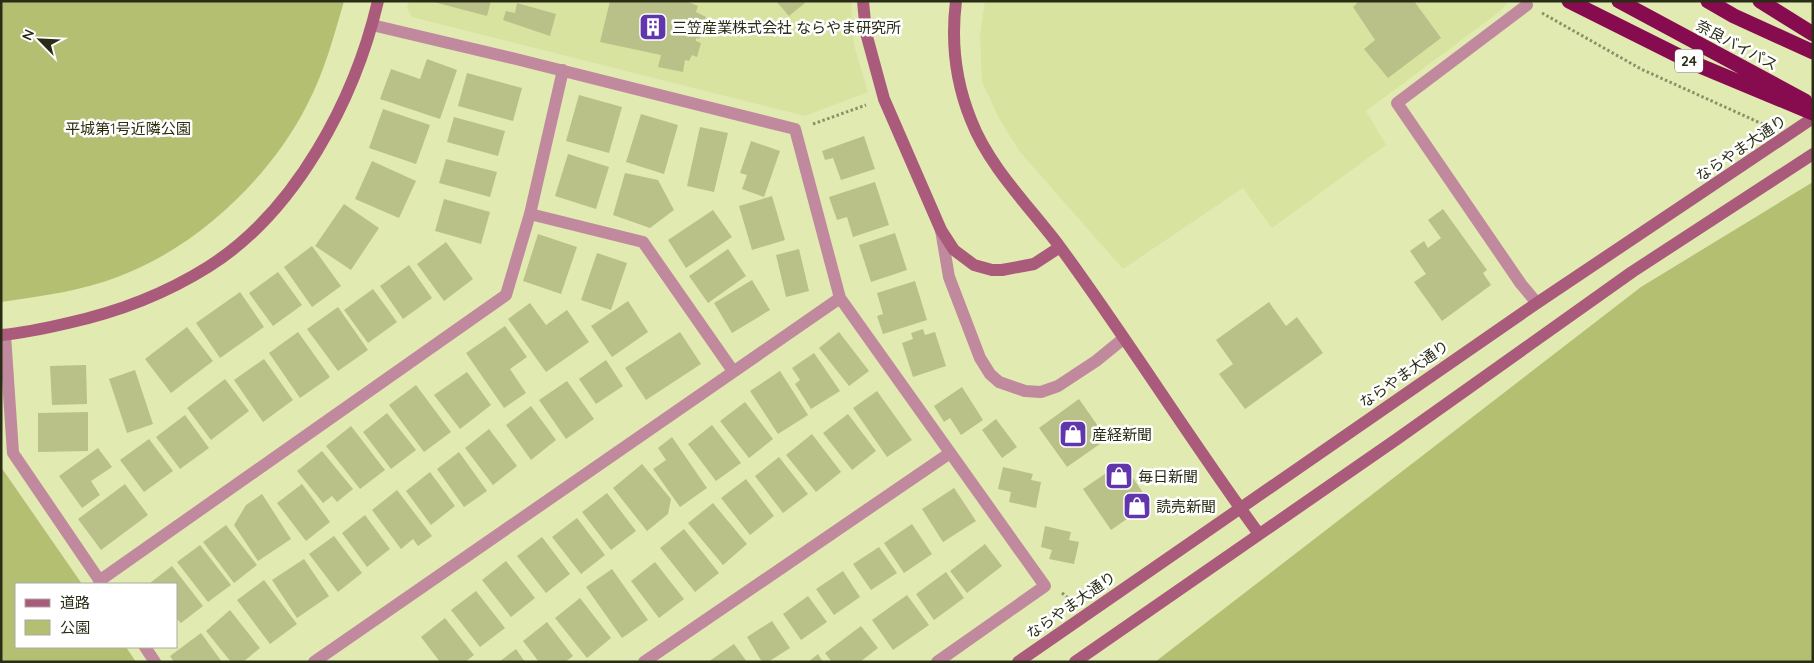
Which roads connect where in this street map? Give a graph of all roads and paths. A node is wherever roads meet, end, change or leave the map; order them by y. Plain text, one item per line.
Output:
1 (378, 1) edge
2 (863, 1) edge
3 (956, 1) edge
4 (1569, 1) edge
5 (1619, 1) edge
6 (1708, 1) edge
7 (1760, 1) edge
8 (1527, 4) joint
9 (372, 25) junction
10 (1813, 34) edge
11 (1813, 52) edge
12 (562, 70) junction
13 (884, 99) junction
14 (1813, 105) edge
15 (1813, 113) edge
16 (1813, 118) edge
17 (1768, 126) dead end
18 (796, 130) junction
19 (1808, 157) edge
20 (530, 214) junction
21 (940, 230) junction
22 (1060, 247) junction
23 (840, 298) junction
24 (1537, 303) junction
25 (3, 335) edge
26 (1123, 339) junction
27 (733, 371) junction
28 (950, 452) junction
29 (1240, 508) junction
30 (1259, 534) junction
31 (100, 582) edge
32 (146, 648) edge
33 (155, 662) edge
34 (314, 662) edge
35 (644, 662) edge
36 (937, 662) edge
37 (1018, 662) edge
38 (1075, 662) edge

1 - 9 street
2 - 13 street
3 - 22 street
4 - 15 highway, 24
5 - 14 highway, 奈良バイパス / 24
6 - 11 highway, 奈良バイパス
7 - 10 highway
8 - 17 path
8 - 24 street
9 - 12 street
9 - 25 street
12 - 18 street
12 - 20 street
13 - 18 path
13 - 21 street
16 - 24 street, ならやま大通り
18 - 23 street
19 - 30 street
20 - 27 street
20 - 31 street
21 - 22 street
21 - 26 street
22 - 26 street
23 - 27 street
23 - 28 street
24 - 29 street, ならやま大通り
25 - 31 street
26 - 29 street
27 - 34 street
28 - 35 street
28 - 36 street
29 - 30 street
29 - 37 street, ならやま大通り
30 - 38 street
32 - 33 street

